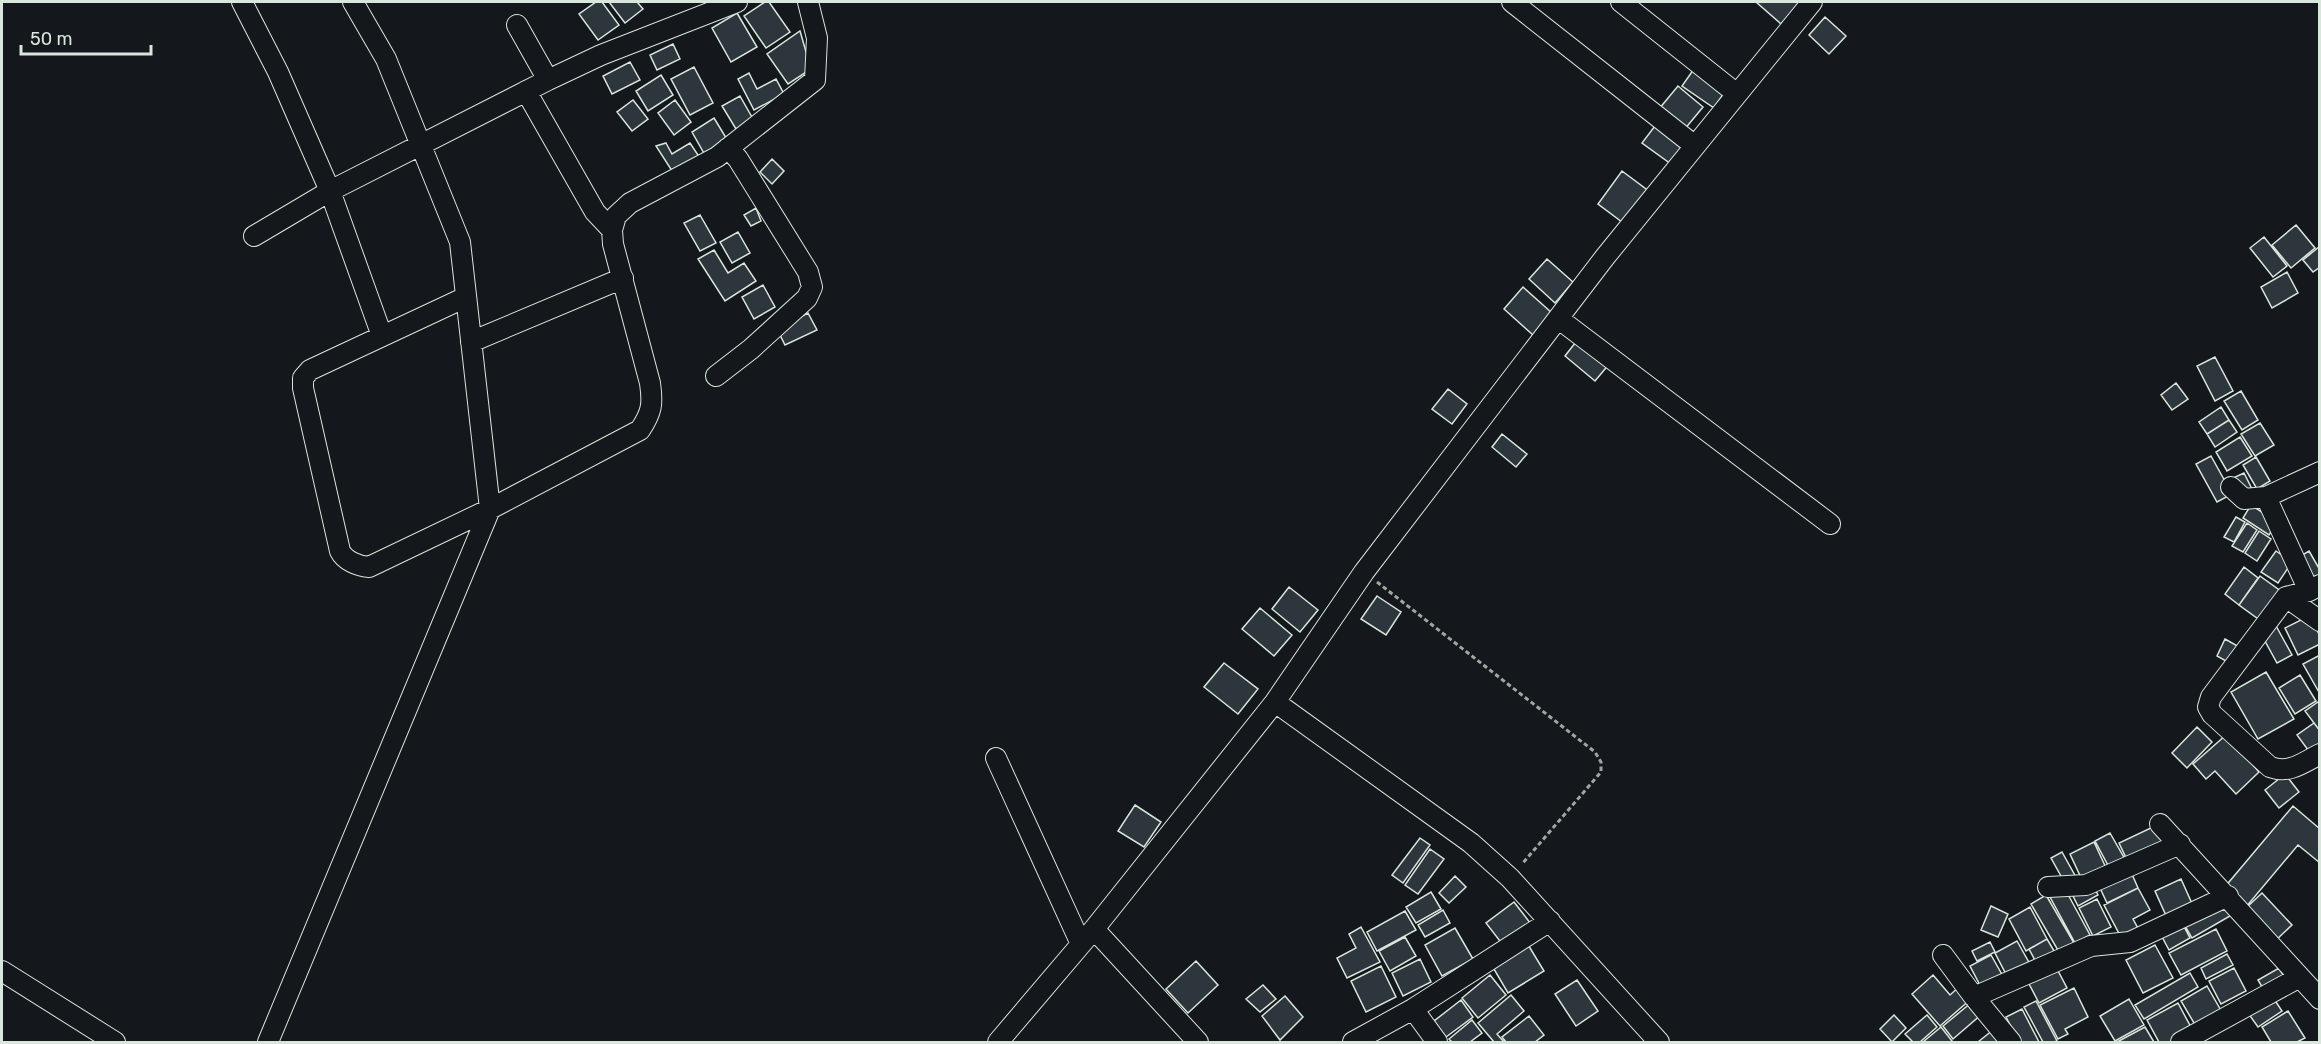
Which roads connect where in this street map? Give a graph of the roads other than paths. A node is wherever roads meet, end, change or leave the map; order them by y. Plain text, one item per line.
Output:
1 (242, 2) edge
2 (353, 2) edge
3 (737, 2) edge
4 (808, 2) edge
5 (1512, 2) edge
6 (1621, 2) edge
7 (1812, 2) edge
8 (517, 25) dead end
9 (548, 80) junction
10 (526, 91) junction
11 (1737, 94) junction
12 (422, 146) junction
13 (1695, 146) junction
14 (728, 148) junction
15 (330, 191) junction
16 (612, 230) junction
17 (254, 236) dead end
18 (623, 278) junction
19 (466, 297) junction
20 (1559, 319) junction
21 (382, 336) junction
22 (471, 342) junction
23 (716, 376) dead end
24 (2319, 472) edge
25 (2230, 487) dead end
26 (2266, 497) junction
27 (490, 509) junction
28 (1830, 524) dead end
29 (2314, 588) edge
30 (2286, 597) junction
31 (2319, 621) edge
32 (1275, 702) junction
33 (2319, 754) edge
34 (996, 758) dead end
35 (2160, 824) dead end
36 (2180, 844) junction
37 (2048, 887) dead end
38 (2228, 896) junction
39 (1550, 921) junction
40 (1088, 936) junction
41 (1943, 955) dead end
42 (2, 971) edge
43 (2298, 978) junction
44 (1974, 997) junction
45 (2319, 999) edge
46 (1413, 1009) junction
47 (115, 1042) edge
48 (268, 1042) edge
49 (998, 1042) edge
50 (1198, 1042) edge
51 (1353, 1042) edge
52 (1437, 1042) edge
53 (1659, 1042) edge
54 (2011, 1042) edge
55 (2181, 1042) edge

1 - 15 street
2 - 12 street
3 - 9 street
4 - 14 street
5 - 13 street
6 - 11 street
7 - 11 street
8 - 9 street
9 - 10 street
10 - 12 street
10 - 16 street
11 - 13 street
12 - 15 street
12 - 19 street
13 - 20 street
14 - 16 street
14 - 23 street
15 - 17 street
15 - 21 street
16 - 18 street
18 - 22 street
18 - 27 street
19 - 21 street
19 - 22 street
20 - 28 street
20 - 32 street
21 - 27 street
22 - 27 street
24 - 26 street
25 - 26 street
26 - 29 street
27 - 48 street
29 - 30 street
30 - 31 street
30 - 33 street
32 - 39 street
32 - 40 street
34 - 40 street
35 - 36 street
36 - 37 street
36 - 38 street
38 - 43 street
38 - 44 street
39 - 46 street
39 - 53 street
40 - 49 street
40 - 50 street
41 - 44 street
42 - 47 street
43 - 45 street
43 - 55 street
44 - 54 street
46 - 51 street
46 - 52 street

